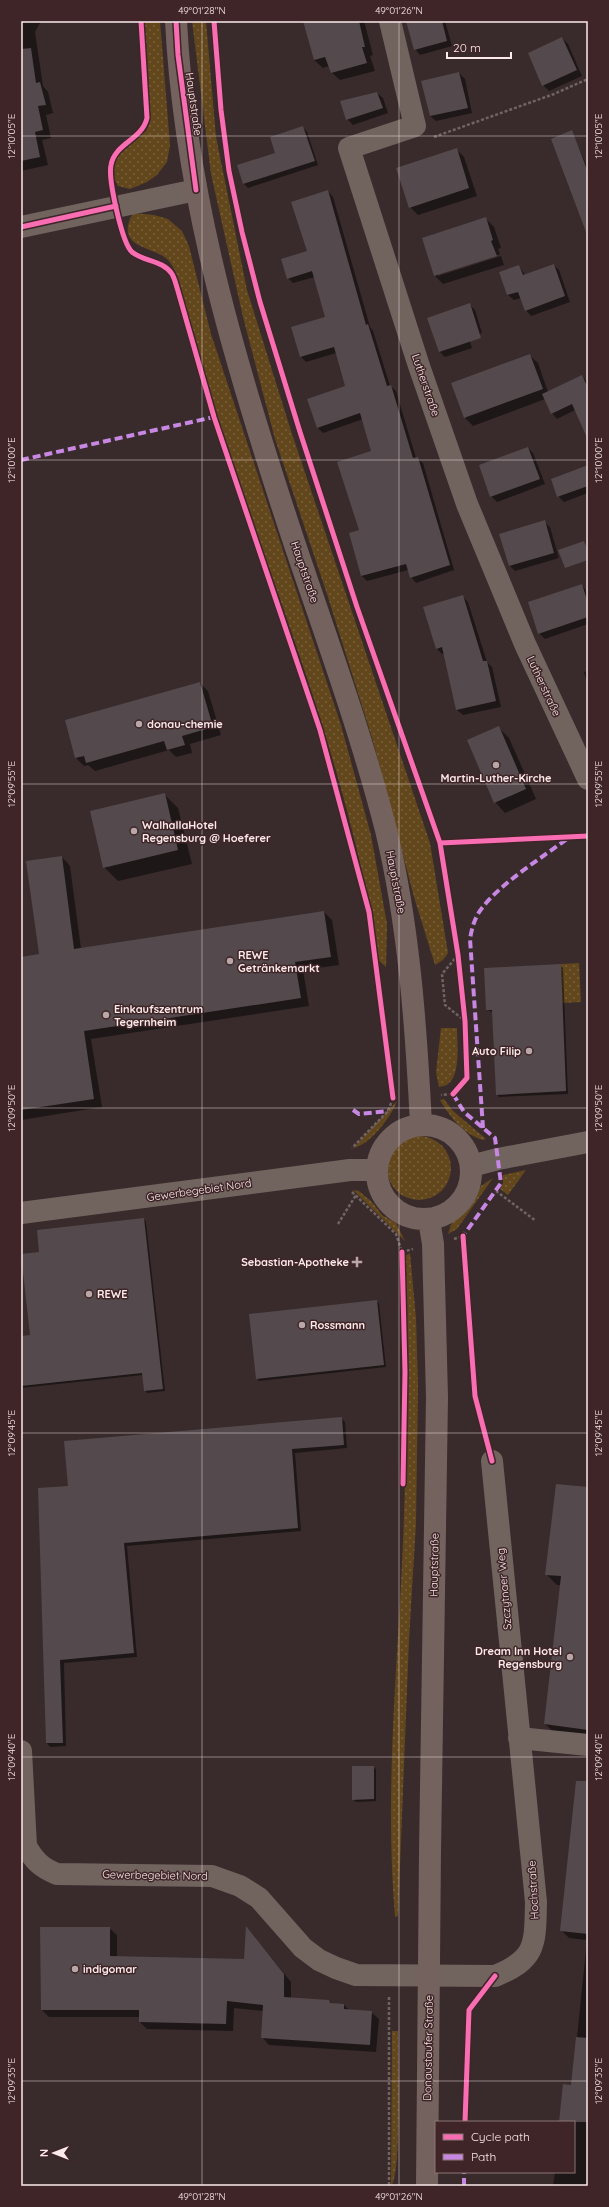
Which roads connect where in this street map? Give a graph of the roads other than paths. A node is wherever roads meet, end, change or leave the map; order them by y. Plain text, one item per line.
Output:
1 (176, 21) edge
2 (390, 21) edge
3 (196, 190) junction
4 (21, 227) edge
5 (588, 779) edge
6 (421, 1124) junction
7 (588, 1142) edge
8 (472, 1166) junction
9 (376, 1170) junction
10 (21, 1214) edge
11 (429, 1220) junction
12 (492, 1461) dead end
13 (519, 1738) junction
14 (588, 1745) edge
15 (21, 1751) edge
16 (522, 1766) joint
17 (429, 1911) joint
18 (429, 1976) junction
19 (427, 2186) edge

1 - 3 main road, Hauptstraße
2 - 5 street, Lutherstraße
3 - 4 street
3 - 6 main road, Hauptstraße
6 - 8 main road
6 - 9 main road
7 - 8 street
8 - 11 main road
9 - 10 street, Gewerbegebiet Nord
9 - 11 main road
11 - 17 main road, Hauptstraße
12 - 13 street, Szczytnaer Weg
13 - 14 street
13 - 16 street, Szczytnaer Weg
15 - 18 street, Gewerbegebiet Nord
16 - 18 street, Hochstraße
17 - 18 main road, Donaustaufer Straße
18 - 19 main road, Donaustaufer Straße

